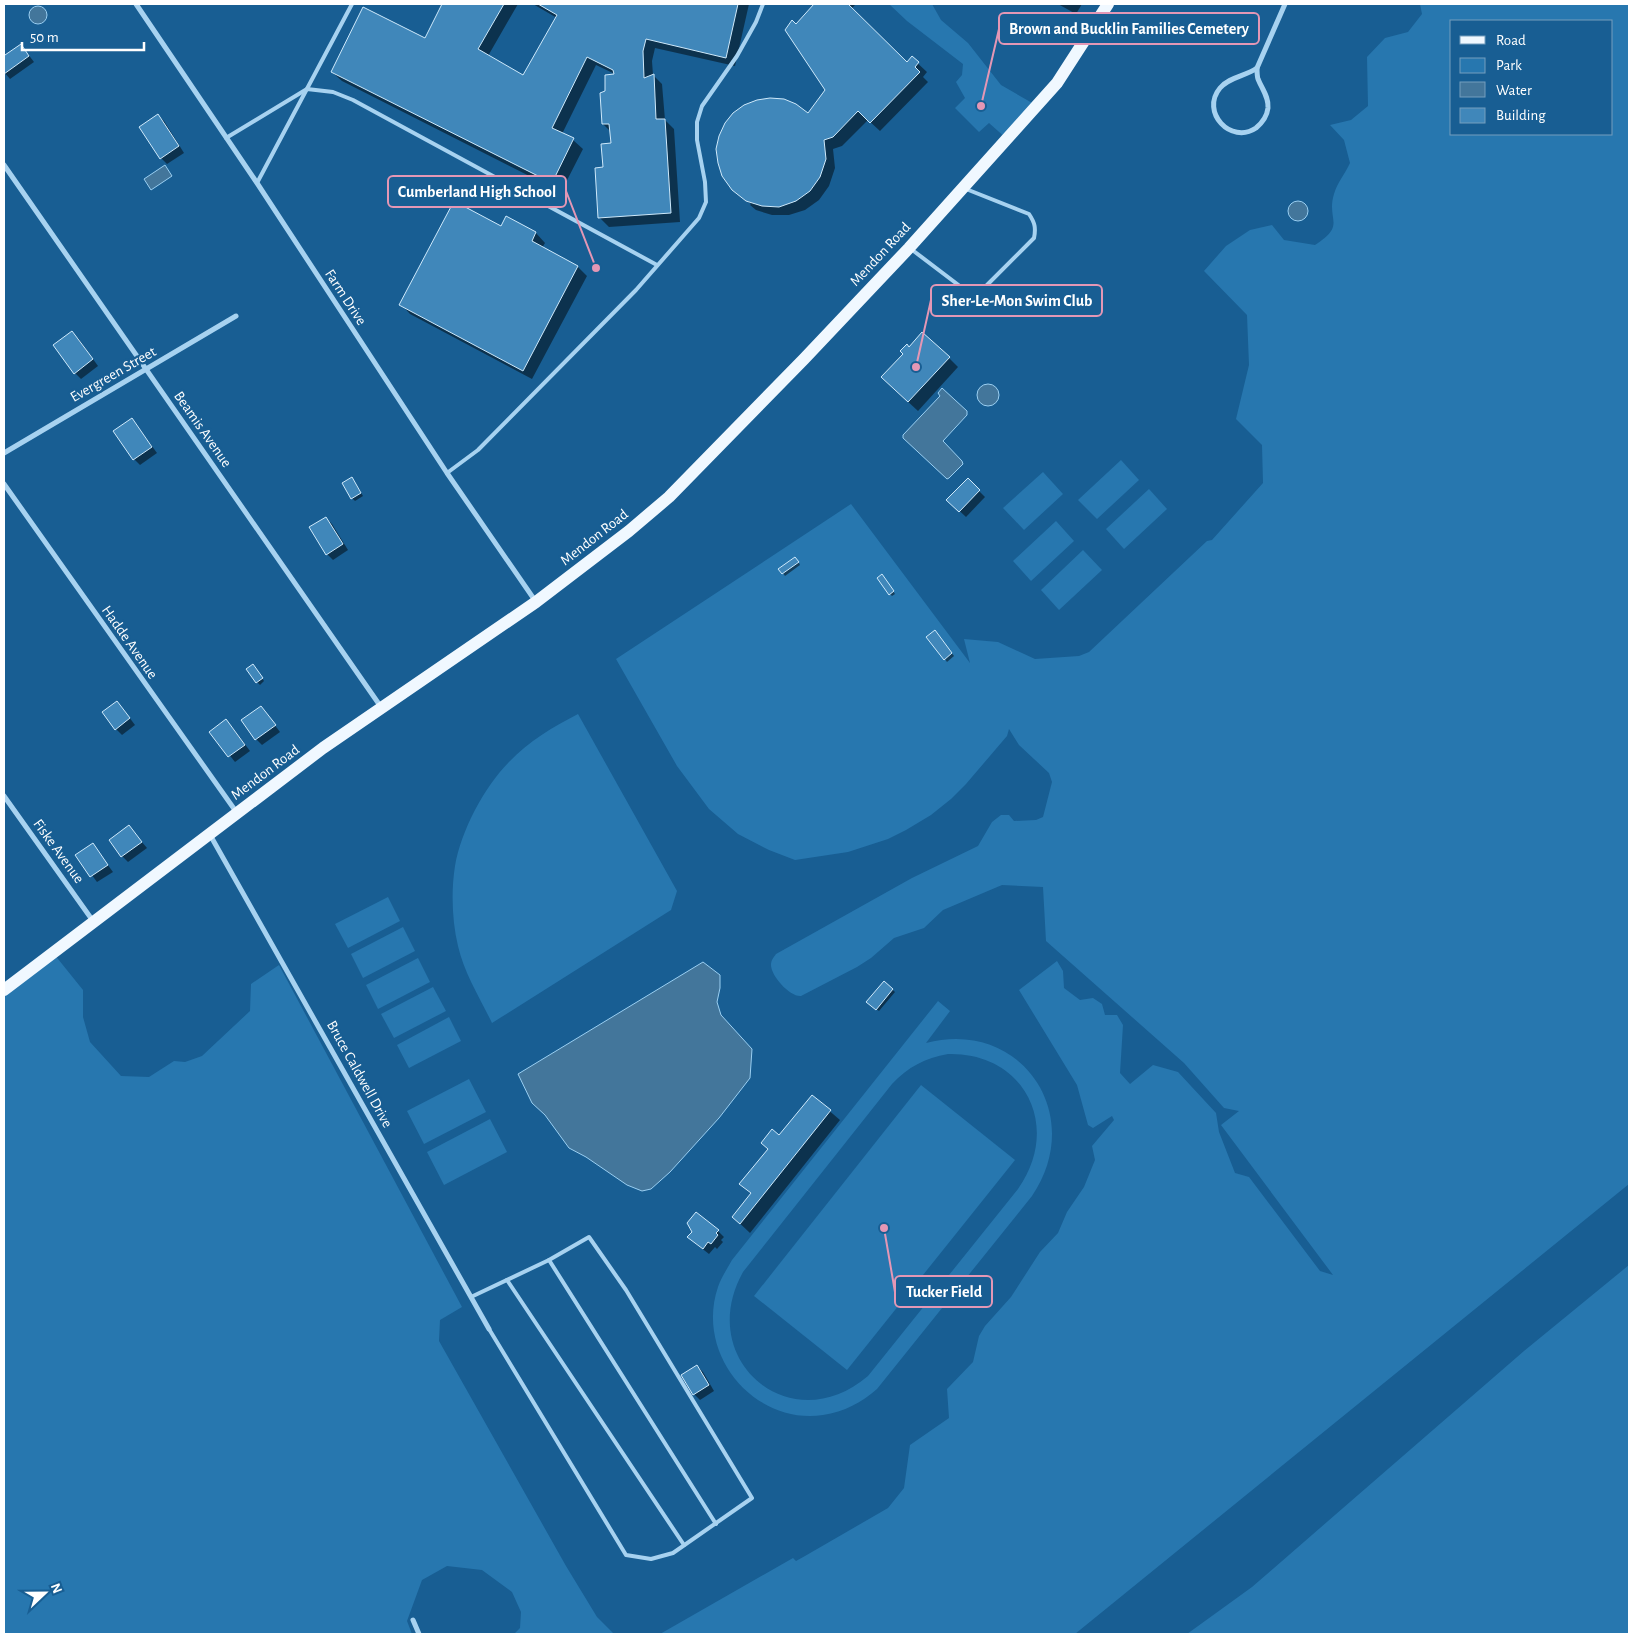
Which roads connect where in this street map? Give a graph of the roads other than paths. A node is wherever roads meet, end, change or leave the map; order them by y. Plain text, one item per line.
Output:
1 (136, 4) edge
2 (352, 4) edge
3 (763, 4) edge
4 (1108, 4) edge
5 (1285, 4) edge
6 (1257, 68) junction
7 (307, 89) junction
8 (226, 138) junction
9 (4, 165) edge
10 (257, 183) junction
11 (964, 188) junction
12 (910, 248) junction
13 (657, 265) junction
14 (236, 316) dead end
15 (146, 369) junction
16 (4, 453) edge
17 (447, 473) junction
18 (4, 484) edge
19 (536, 602) junction
20 (381, 707) junction
21 (4, 796) edge
22 (237, 813) junction
23 (209, 833) junction
24 (93, 921) junction
25 (4, 990) edge
26 (549, 1260) junction
27 (507, 1280) junction
28 (471, 1298) junction
29 (489, 1328) joint
30 (716, 1524) junction
31 (684, 1545) junction
32 (413, 1620) dead end
33 (418, 1634) edge

1 - 8 street, Farm Drive
2 - 7 lane
3 - 13 lane
4 - 11 main road, Mendon Road
5 - 6 street
6 - 6 street
7 - 8 lane
7 - 10 lane
7 - 13 lane
8 - 10 street, Farm Drive
9 - 15 street, Beamis Avenue
10 - 17 street, Farm Drive
11 - 12 main road, Mendon Road
11 - 12 lane
12 - 19 main road, Mendon Road
13 - 17 lane
14 - 15 street, Evergreen Street
15 - 16 street, Evergreen Street
15 - 20 street, Beamis Avenue
17 - 19 street, Farm Drive
18 - 22 street, Hadde Avenue
19 - 20 main road, Mendon Road
20 - 22 main road, Mendon Road
21 - 24 street, Fiske Avenue
22 - 23 main road, Mendon Road
23 - 24 main road, Mendon Road
23 - 28 street, Bruce Caldwell Drive
24 - 25 main road, Mendon Road
26 - 27 lane
26 - 30 lane
26 - 30 lane
27 - 28 lane
27 - 31 lane
28 - 29 street, Bruce Caldwell Drive
29 - 31 lane
30 - 31 lane
32 - 33 street

